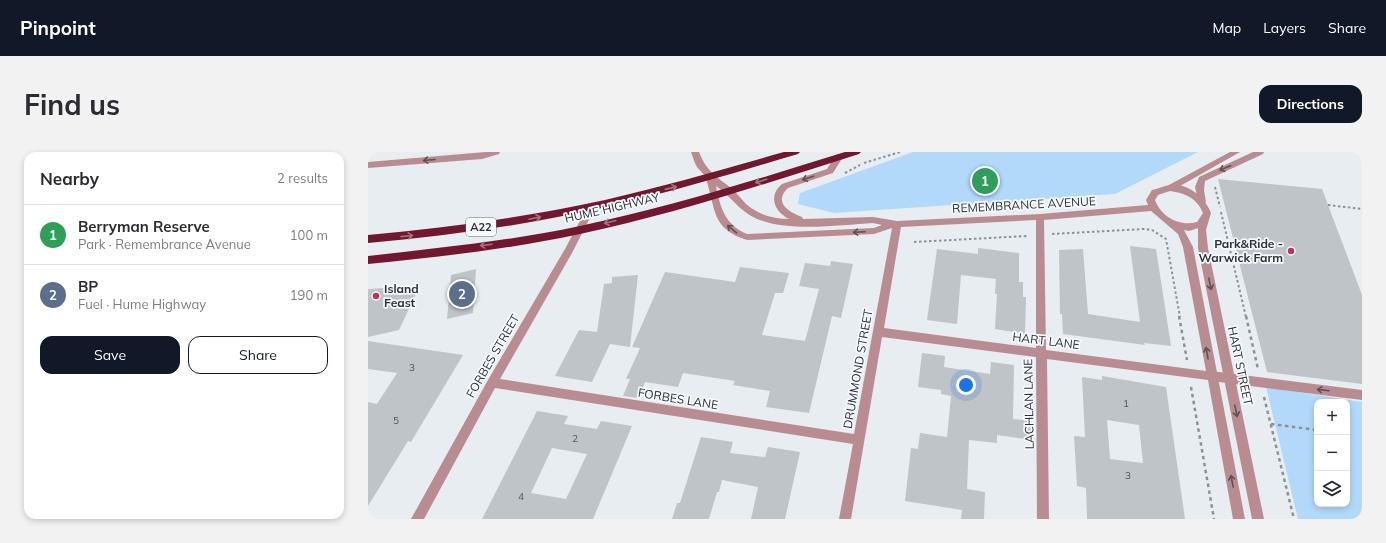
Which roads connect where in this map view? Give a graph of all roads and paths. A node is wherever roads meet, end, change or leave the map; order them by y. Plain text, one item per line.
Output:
1 (496, 152) edge
2 (695, 152) edge
3 (795, 152) edge
4 (856, 152) edge
5 (900, 152) edge
6 (1236, 152) edge
7 (1260, 152) edge
8 (839, 158) junction
9 (368, 165) edge
10 (842, 175) dead end
11 (710, 177) junction
12 (1214, 181) dead end
13 (1170, 188) junction
14 (729, 191) junction
15 (713, 196) junction
16 (1202, 202) junction
17 (1328, 205) dead end
18 (592, 206) junction
19 (1152, 208) junction
20 (1362, 209) edge
21 (1040, 217) junction
22 (1205, 218) junction
23 (838, 221) junction
24 (897, 224) junction
25 (1173, 225) junction
26 (580, 230) junction
27 (1040, 235) junction
28 (368, 240) edge
29 (914, 242) dead end
30 (1168, 247) dead end
31 (368, 260) edge
32 (878, 332) junction
33 (1041, 354) junction
34 (1258, 370) dead end
35 (1211, 376) junction
36 (1229, 378) junction
37 (492, 383) junction
38 (1262, 390) dead end
39 (1362, 395) edge
40 (1270, 424) junction
41 (1314, 430) edge
42 (859, 440) junction
43 (417, 519) edge
44 (845, 519) edge
45 (1043, 519) edge
46 (1239, 519) edge
47 (1258, 519) edge
48 (1294, 519) edge

1 -> 9 street
2 - 11 street
3 - 11 highway, HUME HIGHWAY / A22
4 - 8 highway, HUME HIGHWAY / A22
5 - 10 path
6 - 13 street
7 -> 16 street
8 -> 14 highway, HUME HIGHWAY / A22
8 -> 23 street, REMEMBRANCE AVENUE
11 - 14 street, REMEMBRANCE AVENUE
11 - 15 street, REMEMBRANCE AVENUE
18 -> 11 highway, HUME HIGHWAY / A22
12 - 34 path
13 - 16 street
13 - 19 street
14 - 15 highway, HUME HIGHWAY / A22
14 - 23 street, REMEMBRANCE AVENUE
24 -> 15 street, REMEMBRANCE AVENUE
15 -> 26 highway, HUME HIGHWAY / A22
16 - 22 street
17 - 20 path
18 - 26 street, FORBES STREET
28 -> 18 highway, HUME HIGHWAY / A22
19 - 21 street, REMEMBRANCE AVENUE
19 - 25 street
21 - 24 street, REMEMBRANCE AVENUE
21 - 27 street, LACHLAN LANE
22 - 25 street
22 -> 36 street, HART STREET
23 - 24 street, REMEMBRANCE AVENUE
24 - 32 street, DRUMMOND STREET
35 -> 25 street
26 -> 31 highway, HUME HIGHWAY / A22
26 - 37 street, FORBES STREET
27 - 29 path
27 - 30 path
27 - 33 street, LACHLAN LANE
32 - 33 street, HART LANE
32 - 42 street, DRUMMOND STREET
33 - 35 street, HART LANE
33 - 45 street, LACHLAN LANE
35 - 36 street, HART LANE
46 -> 35 street
39 -> 36 street, HART LANE
36 -> 47 street, HART STREET
37 - 42 street, FORBES LANE
37 - 43 street, FORBES STREET
38 - 40 path
40 - 41 path
40 - 48 path
42 - 44 street, DRUMMOND STREET

